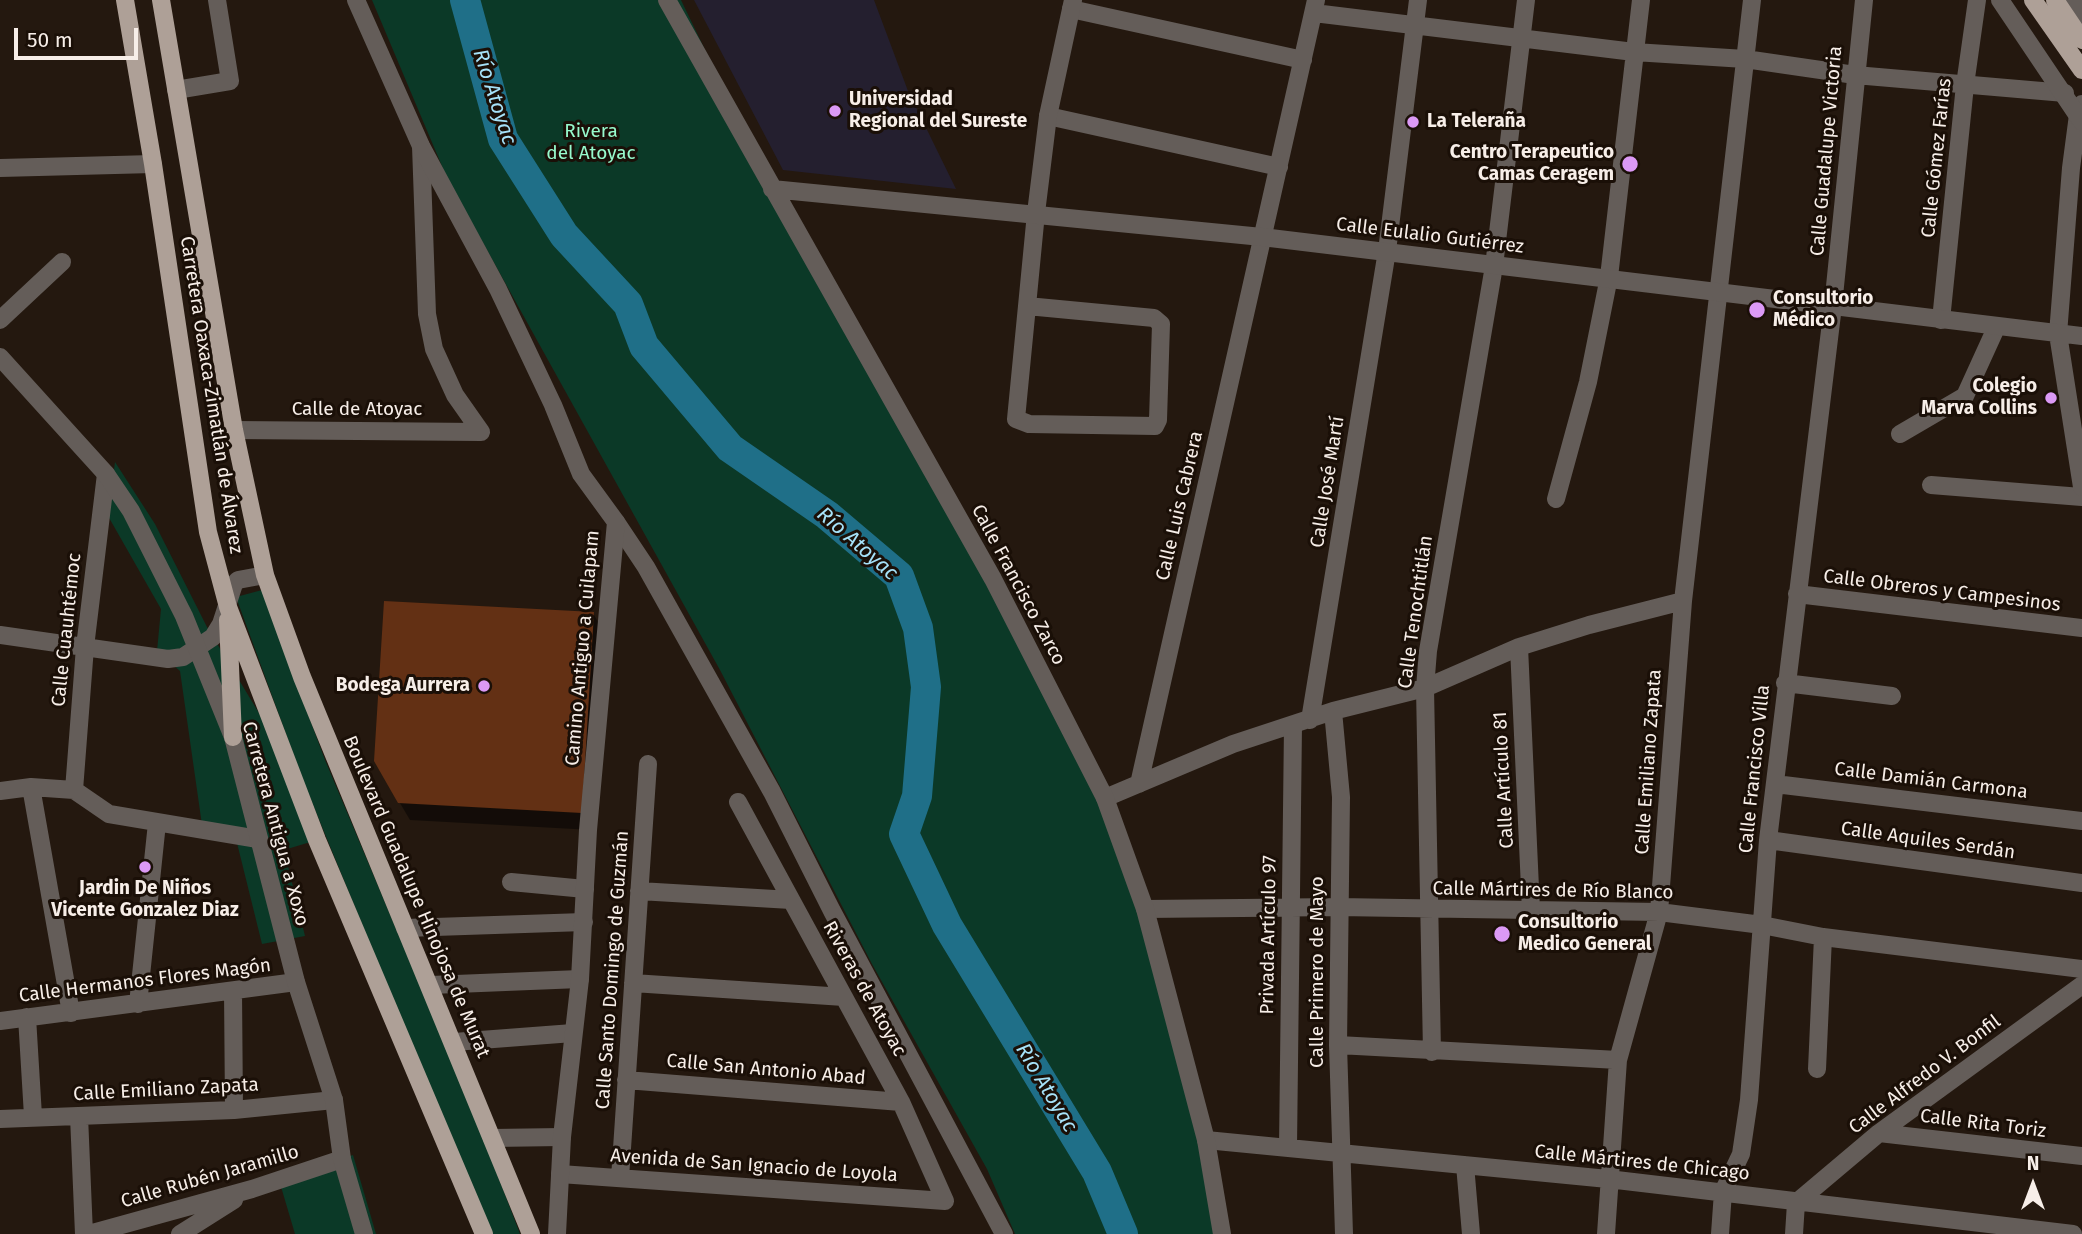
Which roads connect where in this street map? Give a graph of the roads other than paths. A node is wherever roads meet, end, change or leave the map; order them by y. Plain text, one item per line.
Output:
1 (125, 0) edge
2 (161, 0) edge
3 (218, 0) edge
4 (356, 0) edge
5 (667, 0) edge
6 (1418, 0) edge
7 (1526, 0) edge
8 (1641, 0) edge
9 (1752, 0) edge
10 (1864, 0) edge
11 (1978, 0) edge
12 (2000, 0) edge
13 (2033, 0) edge
14 (2055, 0) edge
15 (2073, 0) edge
16 (1072, 5) edge
17 (1315, 6) edge
18 (1416, 25) junction
19 (1521, 37) junction
20 (2081, 38) edge
21 (1634, 52) junction
22 (1303, 60) junction
23 (1745, 60) junction
24 (2082, 70) edge
25 (1855, 75) junction
26 (1965, 85) junction
27 (176, 90) junction
28 (2065, 93) junction
29 (2081, 114) edge
30 (1048, 116) junction
31 (421, 146) junction
32 (153, 164) junction
33 (0, 167) edge
34 (1279, 167) junction
35 (772, 189) junction
36 (1036, 213) junction
37 (1262, 237) junction
38 (1387, 251) junction
39 (62, 262) dead end
40 (1494, 265) junction
41 (1609, 277) junction
42 (1719, 290) junction
43 (1027, 306) junction
44 (1833, 306) junction
45 (0, 320) edge
46 (1941, 320) junction
47 (1996, 328) junction
48 (2058, 334) junction
49 (2082, 336) edge
50 (0, 357) edge
51 (2077, 426) edge
52 (234, 430) junction
53 (1899, 433) dead end
54 (106, 474) junction
55 (1931, 485) dead end
56 (2082, 487) edge
57 (2082, 497) edge
58 (1556, 499) dead end
59 (616, 522) junction
60 (265, 575) junction
61 (1797, 594) junction
62 (1683, 601) junction
63 (228, 607) junction
64 (2082, 628) edge
65 (0, 635) edge
66 (85, 647) junction
67 (1520, 647) junction
68 (198, 649) junction
69 (1785, 684) junction
70 (1425, 688) junction
71 (1892, 696) dead end
72 (1333, 711) junction
73 (1302, 722) junction
74 (233, 737) junction
75 (648, 764) dead end
76 (1139, 784) junction
77 (1775, 784) junction
78 (31, 787) junction
79 (74, 790) junction
80 (0, 791) edge
81 (1105, 798) junction
82 (738, 802) dead end
83 (2082, 821) edge
84 (157, 823) junction
85 (258, 839) junction
86 (1768, 841) junction
87 (511, 882) dead end
88 (2082, 883) edge
89 (584, 889) junction
90 (639, 891) junction
91 (791, 900) junction
92 (1338, 907) junction
93 (1290, 908) junction
94 (1145, 909) junction
95 (1431, 910) junction
96 (1531, 910) junction
97 (1659, 912) junction
98 (584, 922) junction
99 (1762, 925) junction
100 (405, 928) junction
101 (1823, 937) junction
102 (2082, 969) edge
103 (580, 979) junction
104 (296, 982) junction
105 (633, 983) junction
106 (431, 985) junction
107 (2082, 985) edge
108 (233, 991) junction
109 (844, 997) junction
110 (138, 1004) junction
111 (71, 1013) junction
112 (27, 1017) junction
113 (0, 1021) edge
114 (573, 1033) junction
115 (454, 1042) junction
116 (1338, 1045) junction
117 (1432, 1052) junction
118 (1618, 1060) junction
119 (1817, 1069) dead end
120 (626, 1080) junction
121 (334, 1100) junction
122 (901, 1102) junction
123 (234, 1110) junction
124 (33, 1116) junction
125 (79, 1116) junction
126 (0, 1119) edge
127 (1879, 1133) junction
128 (562, 1137) junction
129 (492, 1138) junction
130 (1206, 1140) junction
131 (1288, 1147) junction
132 (1341, 1152) junction
133 (2082, 1156) edge
134 (342, 1159) junction
135 (1465, 1166) junction
136 (560, 1174) junction
137 (620, 1178) junction
138 (1608, 1179) junction
139 (252, 1189) junction
140 (1723, 1192) junction
141 (945, 1201) joint
142 (1796, 1203) junction
143 (1998, 1229) edge
144 (86, 1234) edge
145 (180, 1234) edge
146 (364, 1234) edge
147 (484, 1234) edge
148 (531, 1234) edge
149 (557, 1234) edge
150 (1004, 1234) edge
151 (1222, 1234) edge
152 (1344, 1234) edge
153 (1471, 1234) edge
154 (1606, 1234) edge
155 (1720, 1234) edge
156 (1794, 1234) edge
157 (2073, 1234) edge

1 - 32 main road, Carretera Oaxaca-Zimatlán de Álvarez
2 - 27 main road, Carretera Oaxaca-Zimatlán de Álvarez
3 - 27 street
4 - 31 street, Camino Antiguo a Cuilapam
5 - 35 street, Calle Francisco Zarco
6 - 18 street, Calle José Martí
7 - 19 street, Calle Tenochtitlán
8 - 21 street
9 - 23 street, Calle Emiliano Zapata
10 - 25 street, Calle Guadalupe Victoria
11 - 26 street, Calle Gómez Farías
12 - 28 street
13 - 24 main road
14 - 20 main road
15 - 20 street
16 - 22 street
16 - 30 street
17 - 18 street
17 - 22 street, Calle Luis Cabrera
18 - 19 street
18 - 38 street, Calle José Martí
19 - 21 street
19 - 40 street, Calle Tenochtitlán
21 - 23 street
21 - 41 street
22 - 34 street, Calle Luis Cabrera
23 - 25 street
23 - 42 street, Calle Emiliano Zapata
25 - 26 street
25 - 44 street, Calle Guadalupe Victoria
26 - 28 street
26 - 46 street, Calle Gómez Farías
27 - 52 main road, Carretera Oaxaca-Zimatlán de Álvarez
28 - 29 street
29 - 48 street
30 - 34 street
30 - 36 street
31 - 52 street, Calle de Atoyac
31 - 59 street, Camino Antiguo a Cuilapam
32 - 33 street
32 - 63 main road, Carretera Oaxaca-Zimatlán de Álvarez
34 - 37 street, Calle Luis Cabrera
35 - 36 street, Calle Eulalio Gutiérrez
35 - 81 street, Calle Francisco Zarco
36 - 37 street, Calle Eulalio Gutiérrez
36 - 43 street
37 - 38 street, Calle Eulalio Gutiérrez
37 - 76 street, Calle Luis Cabrera
38 - 40 street, Calle Eulalio Gutiérrez
38 - 73 street, Calle José Martí
39 - 45 street
40 - 41 street, Calle Eulalio Gutiérrez
40 - 70 street, Calle Tenochtitlán
41 - 42 street, Calle Eulalio Gutiérrez
41 - 58 street
42 - 44 street, Calle Eulalio Gutiérrez
42 - 62 street, Calle Emiliano Zapata
43 - 43 street
44 - 46 street, Calle Eulalio Gutiérrez
44 - 61 street, Calle Francisco Villa
46 - 47 street, Calle Eulalio Gutiérrez
47 - 48 street, Calle Eulalio Gutiérrez
47 - 53 street
48 - 49 street, Calle Eulalio Gutiérrez
48 - 51 street
50 - 54 street, Carretera Antigua a Xoxo
51 - 56 street
52 - 60 main road, Carretera Oaxaca-Zimatlán de Álvarez
54 - 66 street, Calle Cuauhtémoc
54 - 68 street, Carretera Antigua a Xoxo
55 - 57 street
59 - 89 street, Camino Antiguo a Cuilapam
59 - 150 street
60 - 63 street
60 - 100 main road, Boulevard Guadalupe Hinojosa de Murat
61 - 64 street, Calle Obreros y Campesinos
61 - 69 street, Calle Francisco Villa
62 - 67 street
62 - 97 street, Calle Emiliano Zapata
63 - 68 street
63 - 74 main road
63 - 147 main road, Carretera Oaxaca-Zimatlán de Álvarez
65 - 66 street
66 - 68 street
66 - 79 street, Calle Cuauhtémoc
67 - 70 street
67 - 96 street, Calle Artículo 81
68 - 74 street, Carretera Antigua a Xoxo
69 - 71 street
69 - 77 street, Calle Francisco Villa
70 - 72 street
70 - 95 street, Calle Tenochtitlán
72 - 73 street
72 - 92 street, Calle Primero de Mayo
73 - 76 street
73 - 93 street, Privada Artículo 97
74 - 85 street, Carretera Antigua a Xoxo
75 - 90 street, Calle Santo Domingo de Guzmán
76 - 81 street
77 - 83 street, Calle Damián Carmona
77 - 86 street, Calle Francisco Villa
78 - 79 street
78 - 80 street
78 - 111 street
79 - 84 street
81 - 94 street, Calle Francisco Zarco
82 - 91 street, Riveras de Atoyac
84 - 85 street
84 - 110 street
85 - 104 street, Carretera Antigua a Xoxo
86 - 88 street, Calle Aquiles Serdán
86 - 99 street, Calle Francisco Villa
87 - 89 street
89 - 98 street, Camino Antiguo a Cuilapam
90 - 91 street
90 - 105 street, Calle Santo Domingo de Guzmán
91 - 109 street, Riveras de Atoyac
92 - 93 street, Calle Mártires de Río Blanco
92 - 95 street, Calle Mártires de Río Blanco
92 - 116 street, Calle Primero de Mayo
93 - 94 street, Calle Mártires de Río Blanco
93 - 131 street, Privada Artículo 97
94 - 130 street, Calle Francisco Zarco
95 - 96 street, Calle Mártires de Río Blanco
95 - 117 street, Calle Tenochtitlán
96 - 97 street, Calle Mártires de Río Blanco
97 - 99 street, Calle Mártires de Río Blanco
97 - 118 street, Calle Emiliano Zapata
98 - 100 street
98 - 103 street, Camino Antiguo a Cuilapam
99 - 101 street, Calle Mártires de Río Blanco
99 - 140 street, Calle Francisco Villa
100 - 106 main road, Boulevard Guadalupe Hinojosa de Murat
101 - 102 street, Calle Mártires de Río Blanco
101 - 119 street
103 - 106 street
103 - 114 street, Camino Antiguo a Cuilapam
104 - 108 street, Calle Hermanos Flores Magón
104 - 121 street, Carretera Antigua a Xoxo
105 - 109 street
105 - 120 street, Calle Santo Domingo de Guzmán
106 - 115 main road, Boulevard Guadalupe Hinojosa de Murat
107 - 127 street, Calle Alfredo V. Bonfil
108 - 110 street, Calle Hermanos Flores Magón
108 - 123 street
109 - 122 street, Riveras de Atoyac
110 - 111 street, Calle Hermanos Flores Magón
111 - 112 street, Calle Hermanos Flores Magón
112 - 113 street, Calle Hermanos Flores Magón
112 - 124 street
114 - 115 street
114 - 128 street, Camino Antiguo a Cuilapam
115 - 129 main road, Boulevard Guadalupe Hinojosa de Murat
116 - 117 street
116 - 132 street, Calle Primero de Mayo
117 - 118 street
118 - 138 street, Calle Emiliano Zapata
120 - 122 street, Calle San Antonio Abad
120 - 137 street, Calle Santo Domingo de Guzmán
121 - 123 street, Calle Emiliano Zapata
121 - 134 street, Carretera Antigua a Xoxo
122 - 141 street, Riveras de Atoyac
123 - 125 street, Calle Emiliano Zapata
124 - 125 street, Calle Emiliano Zapata
124 - 126 street, Calle Emiliano Zapata
125 - 144 street
127 - 133 street, Calle Rita Toriz
127 - 142 street, Calle Alfredo V. Bonfil
128 - 129 street
128 - 136 street, Camino Antiguo a Cuilapam
129 - 148 main road, Boulevard Guadalupe Hinojosa de Murat
130 - 131 street, Calle Mártires de Chicago
130 - 151 street, Calle Francisco Zarco
131 - 132 street, Calle Mártires de Chicago
132 - 135 street, Calle Mártires de Chicago
132 - 152 street, Calle Primero de Mayo
134 - 139 street, Calle Rubén Jaramillo
134 - 146 street, Carretera Antigua a Xoxo
135 - 138 street, Calle Mártires de Chicago
135 - 153 street
136 - 137 street, Avenida de San Ignacio de Loyola
136 - 149 street, Camino Antiguo a Cuilapam
137 - 141 street, Avenida de San Ignacio de Loyola
138 - 140 street, Calle Mártires de Chicago
138 - 154 street, Calle Emiliano Zapata
139 - 144 street, Calle Rubén Jaramillo
139 - 145 street
140 - 142 street, Calle Mártires de Chicago
140 - 155 street, Calle Francisco Villa
142 - 143 street, Calle Mártires de Chicago
142 - 156 street
143 - 157 street, Calle Mártires de Chicago

